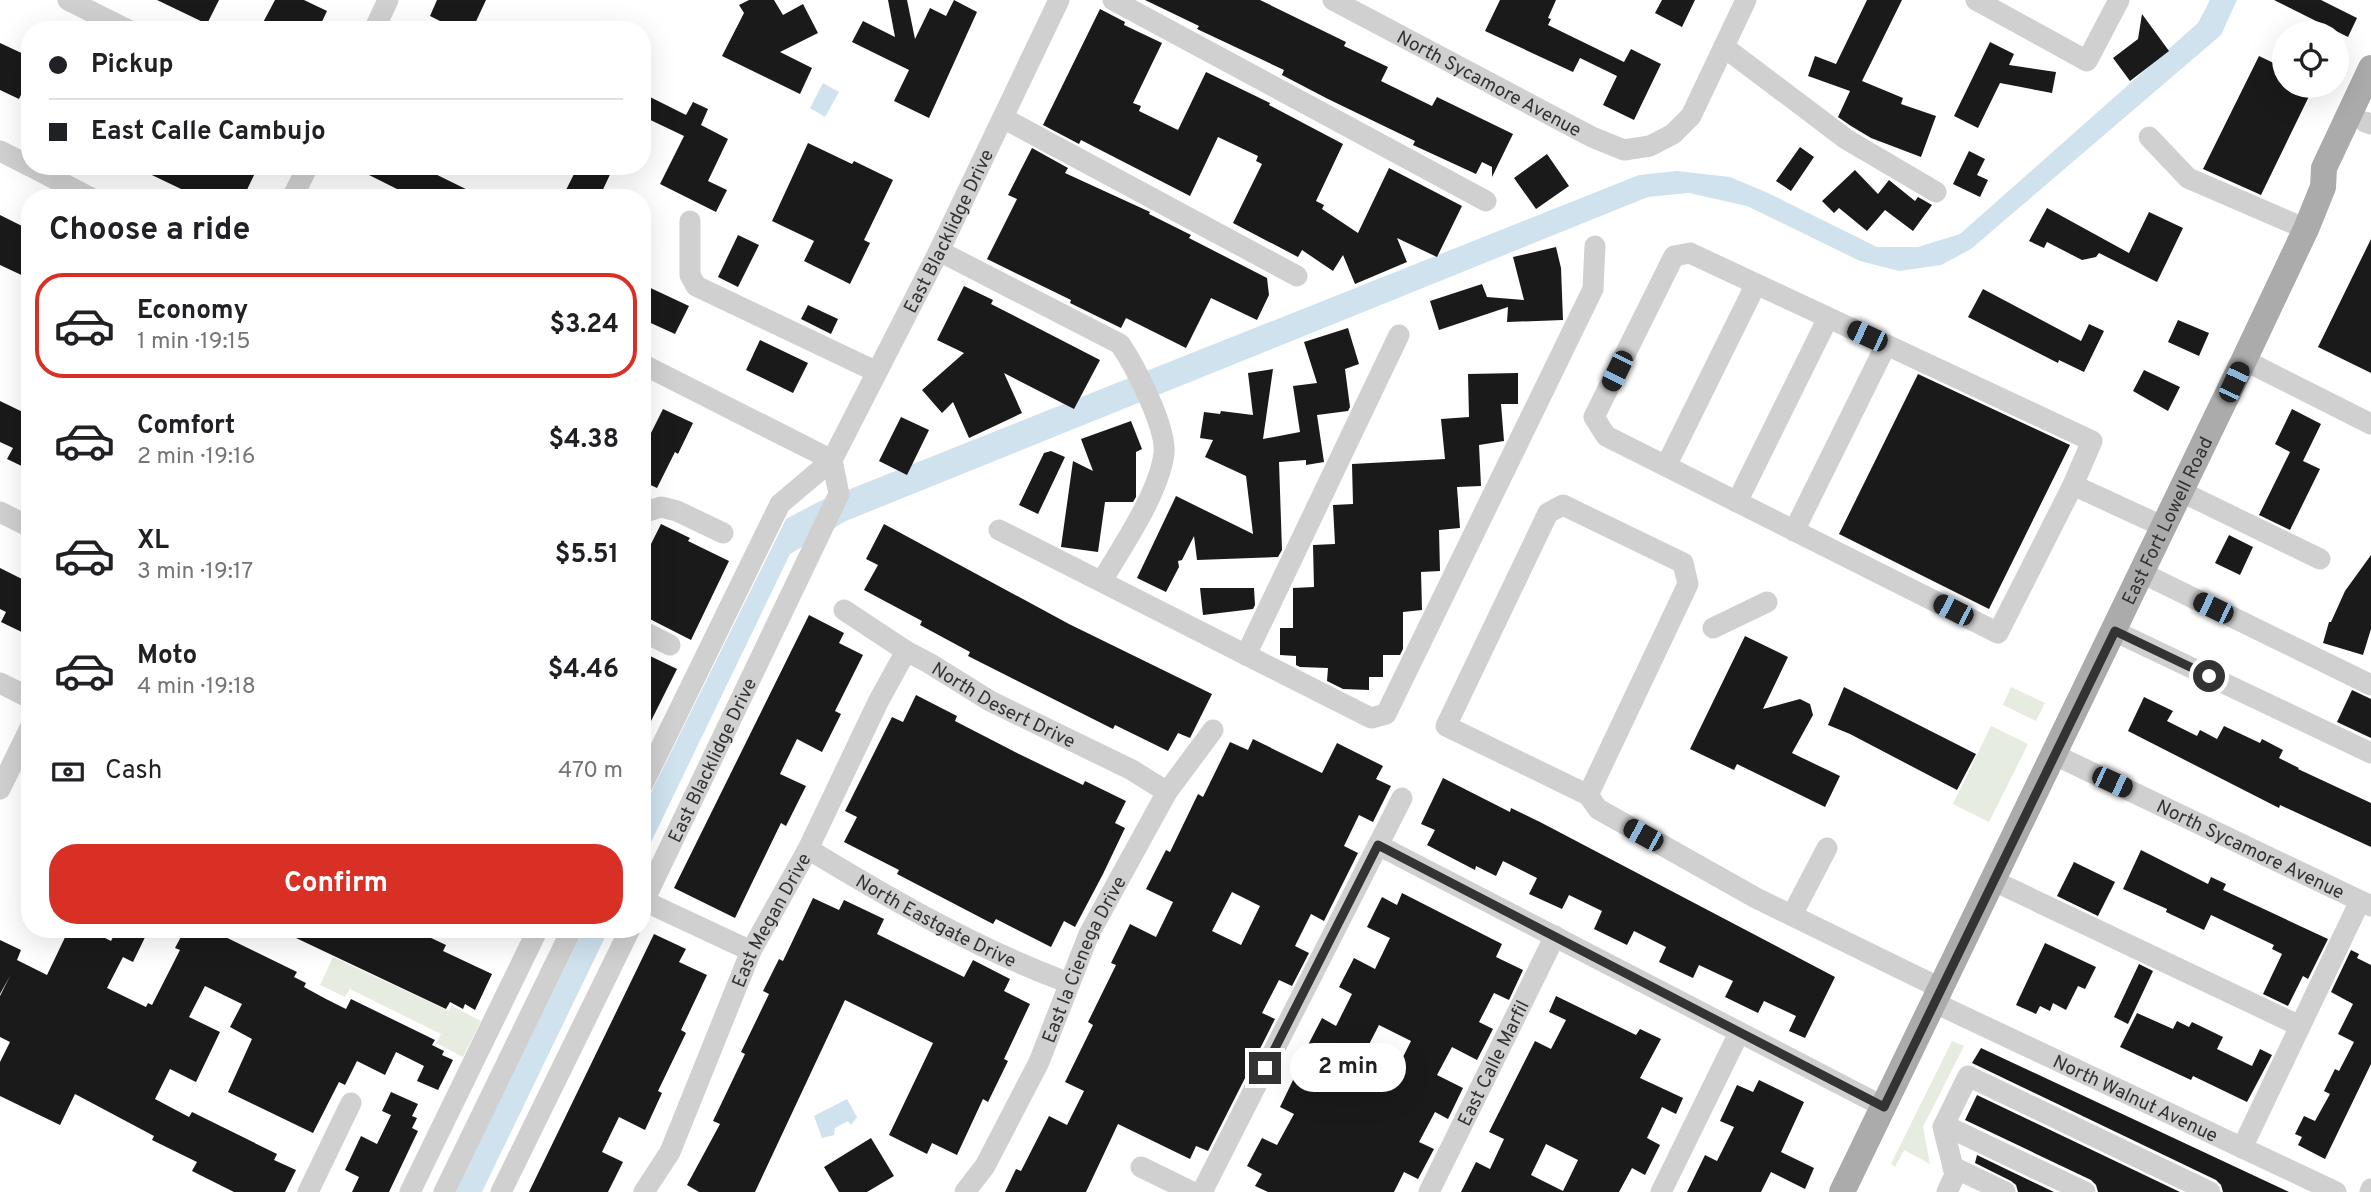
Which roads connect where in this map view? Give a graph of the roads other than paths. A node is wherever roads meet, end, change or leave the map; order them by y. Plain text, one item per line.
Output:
1 (68, 0) edge
2 (388, 0) edge
3 (1059, 0) edge
4 (1112, 0) edge
5 (1333, 0) edge
6 (1746, 0) edge
7 (1976, 0) edge
8 (2119, 0) edge
9 (110, 21) edge
10 (378, 21) edge
11 (1724, 47) junction
12 (2371, 68) edge
13 (1003, 118) junction
14 (2369, 118) edge
15 (2149, 137) dead end
16 (0, 151) edge
17 (21, 162) edge
18 (47, 175) edge
19 (2323, 187) junction
20 (74, 189) edge
21 (1936, 192) dead end
22 (1486, 201) dead end
23 (690, 221) dead end
24 (2306, 229) junction
25 (1595, 246) dead end
26 (939, 251) junction
27 (1297, 276) dead end
28 (1756, 284) junction
29 (1828, 318) junction
30 (1399, 335) dead end
31 (1886, 345) junction
32 (2245, 360) junction
33 (651, 369) edge
34 (877, 372) junction
35 (2371, 424) edge
36 (832, 460) junction
37 (1666, 466) junction
38 (2073, 485) junction
39 (2182, 492) junction
40 (1737, 502) junction
41 (651, 510) edge
42 (0, 512) edge
43 (21, 522) edge
44 (2164, 527) junction
45 (999, 530) dead end
46 (1794, 531) junction
47 (723, 533) dead end
48 (2320, 559) dead end
49 (2142, 573) junction
50 (1102, 581) junction
51 (1767, 602) dead end
52 (844, 610) dead end
53 (1713, 628) dead end
54 (2115, 631) junction
55 (651, 636) edge
56 (670, 645) dead end
57 (906, 651) junction
58 (1246, 655) junction
59 (0, 683) edge
60 (2371, 685) edge
61 (21, 694) edge
62 (1213, 730) dead end
63 (21, 743) edge
64 (2371, 753) edge
65 (2055, 755) junction
66 (5, 766) edge
67 (651, 768) edge
68 (0, 789) edge
69 (1167, 792) junction
70 (1588, 795) junction
71 (1402, 798) dead end
72 (1378, 845) junction
73 (1826, 848) dead end
74 (808, 849) junction
75 (1994, 881) junction
76 (651, 886) edge
77 (2366, 903) edge
78 (651, 907) edge
79 (1792, 915) junction
80 (1555, 936) junction
81 (534, 938) edge
82 (568, 938) edge
83 (626, 938) edge
84 (751, 951) junction
85 (1069, 983) junction
86 (1938, 996) junction
87 (2300, 1026) junction
88 (1739, 1033) junction
89 (351, 1103) dead end
90 (1884, 1107) junction
91 (1944, 1125) junction
92 (2242, 1148) junction
93 (1141, 1167) dead end
94 (1953, 1167) junction
95 (308, 1192) edge
96 (410, 1192) edge
97 (443, 1192) edge
98 (501, 1192) edge
99 (644, 1192) edge
100 (965, 1192) edge
101 (1192, 1192) edge
102 (1202, 1192) edge
103 (1429, 1192) edge
104 (1661, 1192) edge
105 (1842, 1192) edge
106 (1947, 1192) edge
107 (2005, 1192) edge
108 (2085, 1192) edge
109 (2210, 1192) edge
110 (2336, 1192) edge

1 - 9 street
2 - 10 street
3 - 13 street, East Blacklidge Drive
4 - 22 street
5 - 11 street, North Sycamore Avenue
6 - 11 street
7 - 8 street
11 - 21 street
12 - 19 main road, East Fort Lowell Road
13 - 26 street, East Blacklidge Drive
13 - 27 street
14 - 19 main road, East Fort Lowell Road
15 - 24 street
16 - 17 street
18 - 20 street
19 - 24 main road, East Fort Lowell Road
23 - 34 street
24 - 32 main road, East Fort Lowell Road
25 - 58 street
26 - 34 street, East Blacklidge Drive
26 - 50 street
28 - 29 street
28 - 37 street
28 - 37 street
29 - 31 street
29 - 40 street
30 - 58 street
31 - 38 street
31 - 46 street
32 - 35 street
32 - 39 main road, East Fort Lowell Road
33 - 36 street
34 - 36 street, East Blacklidge Drive
36 - 67 street, East Blacklidge Drive
36 - 76 street, East Blacklidge Drive
37 - 40 street
38 - 44 street
38 - 46 street
39 - 44 main road, East Fort Lowell Road
39 - 48 street
40 - 46 street
41 - 47 street
42 - 43 street
44 - 49 main road, East Fort Lowell Road
45 - 50 street
49 - 54 main road, East Fort Lowell Road
49 - 60 street
50 - 58 street
51 - 53 street
52 - 57 street, North Desert Drive
54 - 64 street
54 - 65 main road, East Fort Lowell Road
55 - 56 street
57 - 69 street, North Desert Drive
57 - 74 street, East Megan Drive
59 - 61 street
62 - 69 street, East la Cienega Drive
63 - 66 street
65 - 75 main road, East Fort Lowell Road
65 - 77 street, North Sycamore Avenue
66 - 68 street
69 - 85 street, East la Cienega Drive
70 - 70 street, North Walnut Avenue
70 - 79 street, North Walnut Avenue
71 - 72 street
72 - 80 street
72 - 102 street
73 - 79 street
74 - 84 street, East Megan Drive
74 - 85 street, North Eastgate Drive
75 - 86 main road, East Fort Lowell Road
75 - 87 street
77 - 87 street
78 - 84 street
79 - 86 street, North Walnut Avenue
80 - 88 street
80 - 103 street, East Calle Marfil
81 - 96 street
82 - 97 street
83 - 98 street
84 - 99 street, East Megan Drive
85 - 100 street, East la Cienega Drive
86 - 90 main road, East Fort Lowell Road
86 - 92 street, North Walnut Avenue
87 - 92 street
88 - 90 street
88 - 104 street
89 - 95 street
90 - 105 main road, East Fort Lowell Road
91 - 94 street
91 - 108 street
91 - 109 street
92 - 110 street, North Walnut Avenue
93 - 101 street
94 - 106 street
94 - 107 street

